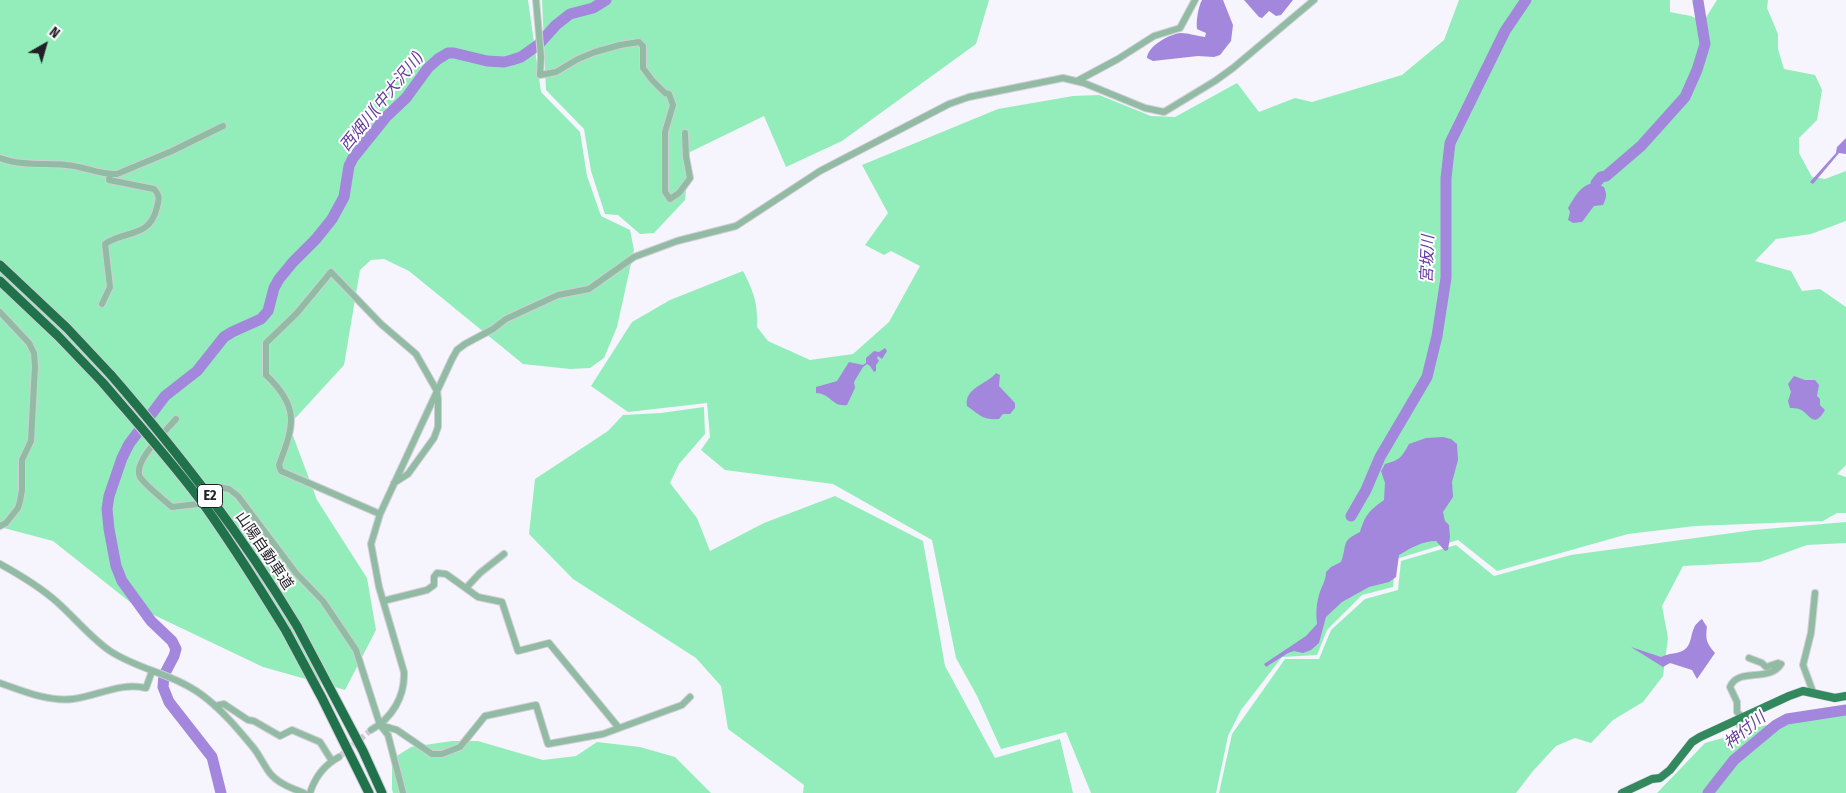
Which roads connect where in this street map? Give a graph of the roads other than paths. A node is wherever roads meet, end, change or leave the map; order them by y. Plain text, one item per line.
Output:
1 (536, 0) edge
2 (1195, 0) edge
3 (1314, 0) edge
4 (1077, 81) junction
5 (223, 126) dead end
6 (685, 133) dead end
7 (0, 158) edge
8 (110, 174) junction
9 (0, 265) edge
10 (0, 280) edge
11 (102, 304) dead end
12 (0, 312) edge
13 (437, 391) junction
14 (176, 419) dead end
15 (394, 482) junction
16 (380, 514) junction
17 (0, 526) edge
18 (504, 554) dead end
19 (0, 564) edge
20 (466, 588) junction
21 (1814, 592) dead end
22 (382, 600) junction
23 (1749, 658) dead end
24 (155, 672) junction
25 (0, 683) edge
26 (1813, 692) junction
27 (1846, 696) edge
28 (690, 697) dead end
29 (215, 706) junction
30 (1742, 717) junction
31 (380, 725) junction
32 (619, 728) junction
33 (371, 730) tunnel mouth
34 (339, 757) tunnel mouth
35 (332, 761) junction
36 (304, 793) edge
37 (310, 793) edge
38 (369, 793) edge
39 (382, 793) edge
40 (404, 793) edge
41 (1622, 793) edge

1 - 6 street
2 - 4 street
3 - 4 street
4 - 13 street
5 - 8 street
7 - 8 street
8 - 11 street
9 - 39 highway, 山陽自動車道 / E2, bridge
10 - 38 highway, 山陽自動車道 / E2, bridge
12 - 17 street
13 - 15 street
13 - 15 street
13 - 16 street
14 - 31 street
15 - 16 street
16 - 22 street
18 - 20 street
19 - 24 street
20 - 22 street
20 - 32 street
21 - 26 street
22 - 31 street
23 - 30 street
24 - 25 street
24 - 29 street
26 - 27 main road
26 - 30 main road
28 - 32 street
29 - 35 street
29 - 36 street
30 - 41 main road
31 - 32 street
31 - 33 street
31 - 40 street
34 - 35 street
35 - 37 street

